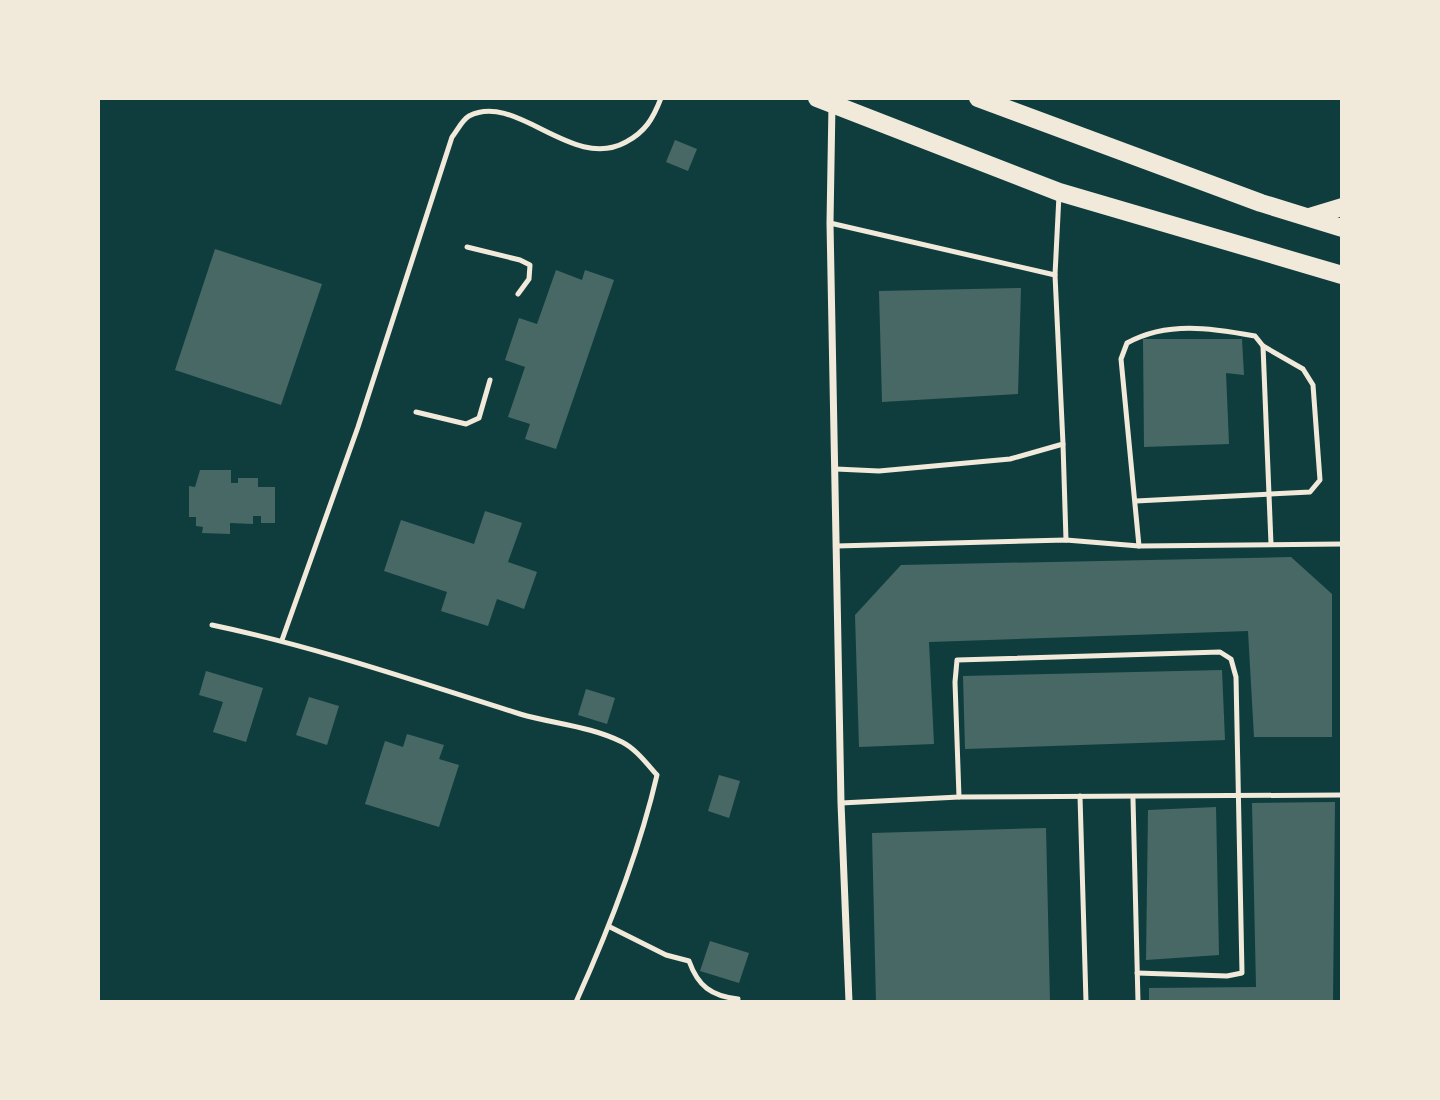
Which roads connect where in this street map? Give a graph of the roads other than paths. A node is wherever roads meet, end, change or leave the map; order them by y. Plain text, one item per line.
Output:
1 (661, 98) edge
2 (978, 98) edge
3 (825, 101) edge
4 (1059, 192) junction
5 (1342, 207) edge
6 (1309, 218) junction
7 (830, 223) junction
8 (1342, 228) edge
9 (467, 247) dead end
10 (1055, 275) junction
11 (1342, 275) edge
12 (519, 294) dead end
13 (1262, 346) junction
14 (490, 380) dead end
15 (416, 412) dead end
16 (1063, 444) junction
17 (836, 469) junction
18 (1268, 496) junction
19 (1136, 501) junction
20 (1066, 540) junction
21 (1271, 544) junction
22 (1342, 544) edge
23 (1139, 545) junction
24 (836, 546) junction
25 (212, 625) dead end
26 (282, 640) junction
27 (1342, 795) edge
28 (1080, 796) junction
29 (959, 797) junction
30 (1239, 797) junction
31 (1133, 799) junction
32 (841, 803) junction
33 (610, 927) junction
34 (1137, 973) junction
35 (738, 999) dead end
36 (576, 1002) edge
37 (849, 1002) edge
38 (1086, 1002) edge
39 (1138, 1002) edge

1 - 26 lane
2 - 6 main road
3 - 4 main road
3 - 7 street
4 - 10 lane
4 - 11 main road
5 - 6 main road
6 - 8 main road
7 - 10 lane
7 - 17 street
9 - 12 lane
10 - 16 lane
13 - 18 lane
13 - 18 lane
13 - 19 lane
14 - 15 lane
16 - 17 lane
16 - 20 lane
17 - 24 street
18 - 19 lane
18 - 21 lane
19 - 23 lane
20 - 23 lane
20 - 24 lane
21 - 22 lane
21 - 23 lane
24 - 32 street
25 - 26 lane
26 - 33 lane
27 - 30 lane
28 - 29 lane
28 - 31 lane
28 - 38 lane
29 - 30 lane
29 - 32 lane
30 - 31 lane
30 - 34 lane
31 - 34 lane
32 - 37 street
33 - 35 lane
33 - 36 lane
34 - 39 lane

